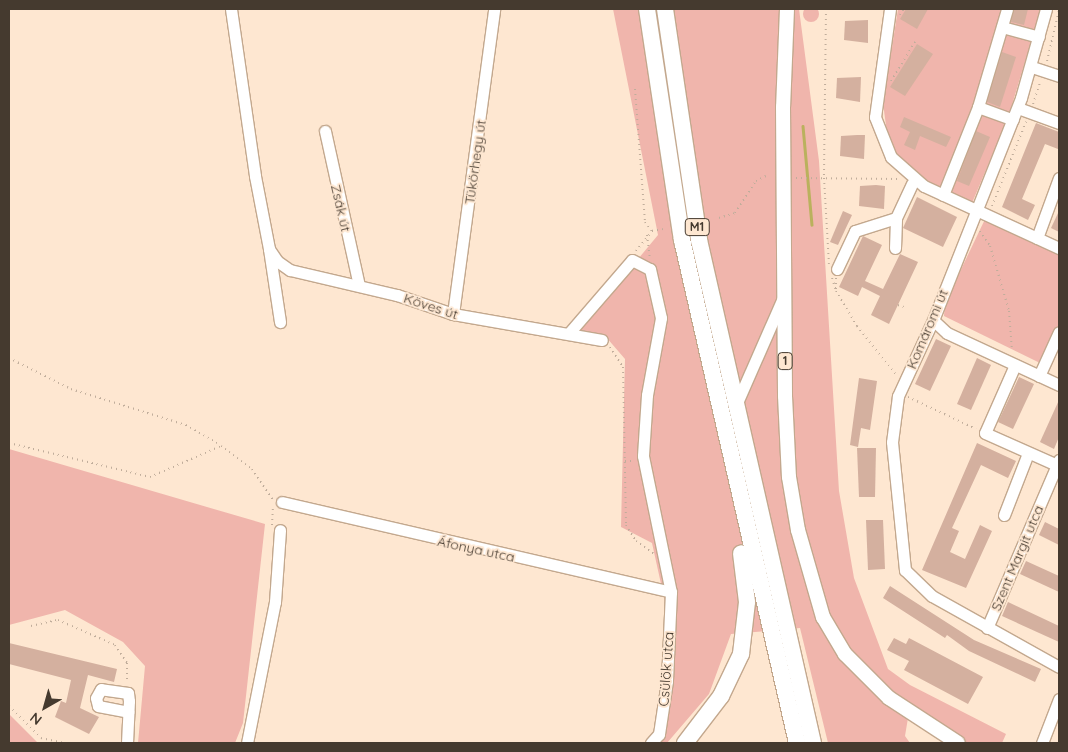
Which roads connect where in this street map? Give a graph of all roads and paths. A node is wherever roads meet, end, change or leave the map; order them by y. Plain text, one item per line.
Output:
1 (230, 9) edge
2 (494, 9) edge
3 (647, 9) edge
4 (664, 9) edge
5 (787, 9) edge
6 (826, 9) edge
7 (890, 9) edge
8 (1006, 9) edge
9 (1046, 9) edge
10 (1059, 10) edge
11 (1002, 28) junction
12 (1039, 37) junction
13 (915, 42) dead end
14 (1032, 67) junction
15 (1044, 72) junction
16 (1059, 76) edge
17 (889, 83) dead end
18 (635, 89) dead end
19 (978, 107) junction
20 (1018, 108) junction
21 (1030, 112) junction
22 (1013, 120) junction
23 (1059, 123) edge
24 (325, 131) dead end
25 (766, 176) dead end
26 (791, 178) dead end
27 (824, 178) junction
28 (1058, 182) edge
29 (912, 183) joint
30 (943, 194) junction
31 (983, 212) junction
32 (719, 218) dead end
33 (896, 218) junction
34 (663, 229) dead end
35 (980, 230) dead end
36 (652, 231) junction
37 (647, 235) junction
38 (1037, 238) junction
39 (895, 248) dead end
40 (1059, 248) edge
41 (269, 249) junction
42 (632, 260) junction
43 (648, 266) junction
44 (832, 270) junction
45 (359, 285) junction
46 (836, 290) junction
47 (784, 295) junction
48 (898, 305) dead end
49 (904, 307) dead end
50 (453, 314) junction
51 (934, 320) junction
52 (280, 322) dead end
53 (1059, 332) edge
54 (568, 333) junction
55 (602, 340) joint
56 (1012, 351) dead end
57 (9, 358) edge
58 (1015, 365) junction
59 (1039, 376) junction
60 (903, 384) junction
61 (1059, 385) edge
62 (898, 396) junction
63 (736, 406) junction
64 (985, 433) junction
65 (9, 443) edge
66 (221, 446) junction
67 (1028, 453) junction
68 (625, 461) junction
69 (631, 461) dead end
70 (1058, 463) edge
71 (732, 467) junction
72 (278, 501) joint
73 (1004, 515) dead end
74 (280, 530) dead end
75 (664, 560) junction
76 (671, 592) junction
77 (30, 626) dead end
78 (987, 628) junction
79 (1059, 667) edge
80 (128, 692) junction
81 (1059, 699) edge
82 (9, 706) edge
83 (128, 712) junction
84 (806, 739) edge
85 (64, 743) edge
86 (127, 743) edge
87 (247, 743) edge
88 (651, 743) edge
89 (685, 743) edge
90 (958, 743) edge
91 (1042, 743) edge

1 - 41 street
2 - 50 street, Tükörhegy út
3 - 71 highway, M1
4 - 63 highway, M1
5 - 47 main road, 1
6 - 27 path
7 - 30 street
8 - 11 street
9 - 12 street, Komáromi út
10 - 15 path
11 - 12 street
11 - 19 street
12 - 14 street, Komáromi út
13 - 17 path
14 - 15 street
14 - 20 street, Komáromi út
15 - 16 street
15 - 21 path
18 - 36 path
19 - 22 street
19 - 30 street
20 - 21 street
20 - 22 street, Komáromi út
21 - 23 street
21 - 31 path
22 - 31 street, Komáromi út
24 - 45 street, Zsák út
25 - 32 path
26 - 27 path
27 - 29 path
27 - 44 path
28 - 38 street
29 - 33 street
30 - 31 street
31 - 38 street
31 - 51 street, Komáromi út
33 - 39 street
33 - 44 street
34 - 36 path
35 - 56 path
36 - 37 path
37 - 42 path
37 - 43 path
38 - 40 street
41 - 45 street, Köves út
41 - 52 street
42 - 43 street
42 - 54 street
43 - 75 street, Csülök utca
44 - 46 path
44 - 46 path
45 - 50 street, Köves út
46 - 60 path
47 - 63 street
47 - 90 main road, 1
48 - 49 path
50 - 54 street, Köves út
51 - 58 street
51 - 60 street, Komáromi út
53 - 59 street
54 - 55 street, Köves út
55 - 68 path
57 - 66 path
58 - 59 street
58 - 64 street
59 - 61 street
60 - 62 street, Komáromi út
62 - 64 path
62 - 78 street, Komáromi út
63 - 84 highway, M1
64 - 67 street
65 - 66 path
66 - 72 path
67 - 70 street
67 - 73 street
68 - 69 path
68 - 75 path
70 - 78 street, Szent Margit utca
71 - 84 highway, M1
71 - 89 highway
72 - 76 street, Áfonya utca
74 - 87 street
75 - 76 street, Csülök utca
76 - 88 street, Csülök utca
77 - 80 path
78 - 79 street, Komáromi út
80 - 83 street
80 - 83 street
81 - 91 street
82 - 85 path
83 - 86 street

